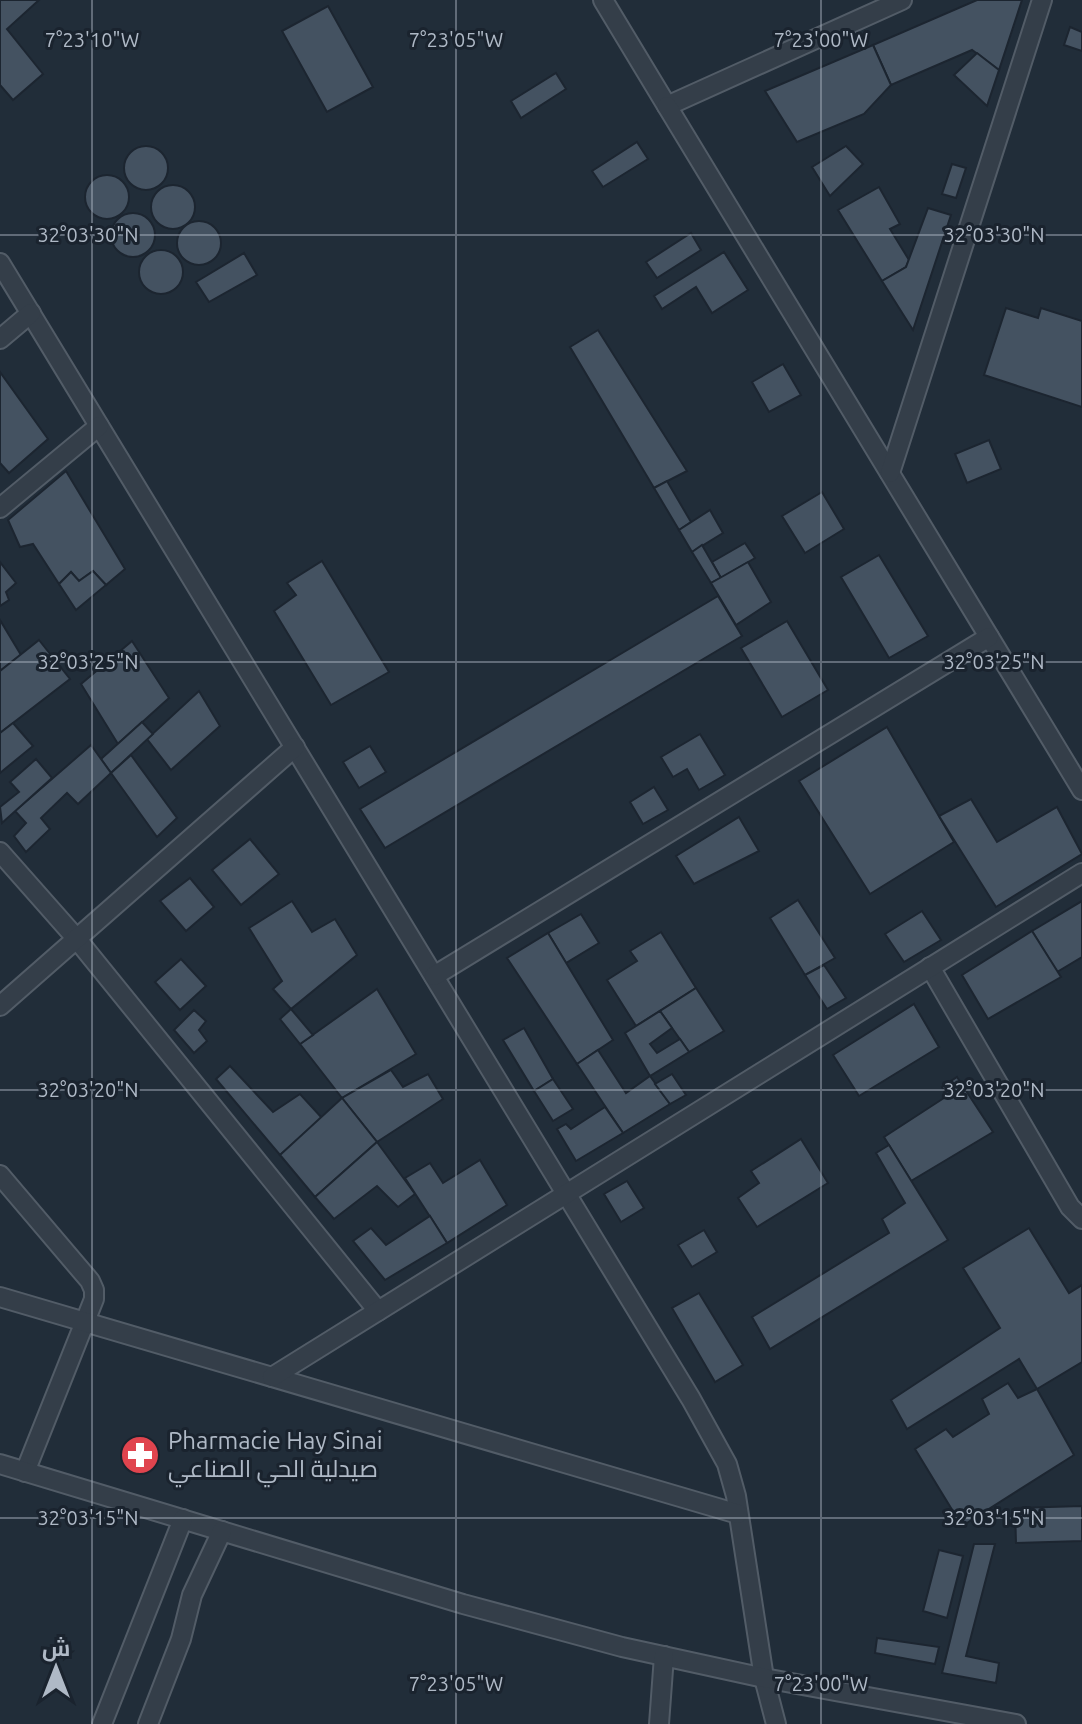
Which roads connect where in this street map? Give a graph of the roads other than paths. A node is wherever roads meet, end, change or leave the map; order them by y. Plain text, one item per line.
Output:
1 (603, 0) edge
2 (902, 0) edge
3 (1042, 0) edge
4 (667, 106) junction
5 (0, 263) edge
6 (31, 313) junction
7 (0, 339) edge
8 (99, 426) junction
9 (890, 473) junction
10 (0, 508) edge
11 (989, 637) junction
12 (295, 747) junction
13 (1082, 790) edge
14 (0, 852) edge
15 (1082, 873) edge
16 (76, 938) junction
17 (930, 967) junction
18 (434, 976) junction
19 (0, 1006) edge
20 (0, 1175) edge
21 (566, 1194) junction
22 (1082, 1219) edge
23 (0, 1297) edge
24 (378, 1311) junction
25 (85, 1322) junction
26 (272, 1377) junction
27 (0, 1464) edge
28 (25, 1472) junction
29 (738, 1514) junction
30 (183, 1519) junction
31 (222, 1531) junction
32 (664, 1656) junction
33 (764, 1678) junction
34 (102, 1724) edge
35 (148, 1724) edge
36 (659, 1724) edge
37 (776, 1724) edge
38 (1016, 1724) edge

1 - 4 street
2 - 4 street
3 - 9 street
4 - 9 street
5 - 6 street
6 - 7 street
6 - 8 street
8 - 10 street
8 - 12 street
9 - 11 street
11 - 13 street
11 - 18 street
12 - 16 street
12 - 18 street
14 - 16 street
15 - 17 street
16 - 19 street
16 - 24 street
17 - 21 street
17 - 22 street
18 - 21 street
20 - 25 street
21 - 24 street
21 - 29 street
23 - 25 street
24 - 26 street
25 - 26 street
25 - 28 street
26 - 29 street
27 - 28 street
28 - 30 street
29 - 33 street
30 - 31 street
30 - 34 street
31 - 32 street
31 - 35 street
32 - 33 street
32 - 36 street
33 - 37 street
33 - 38 street

